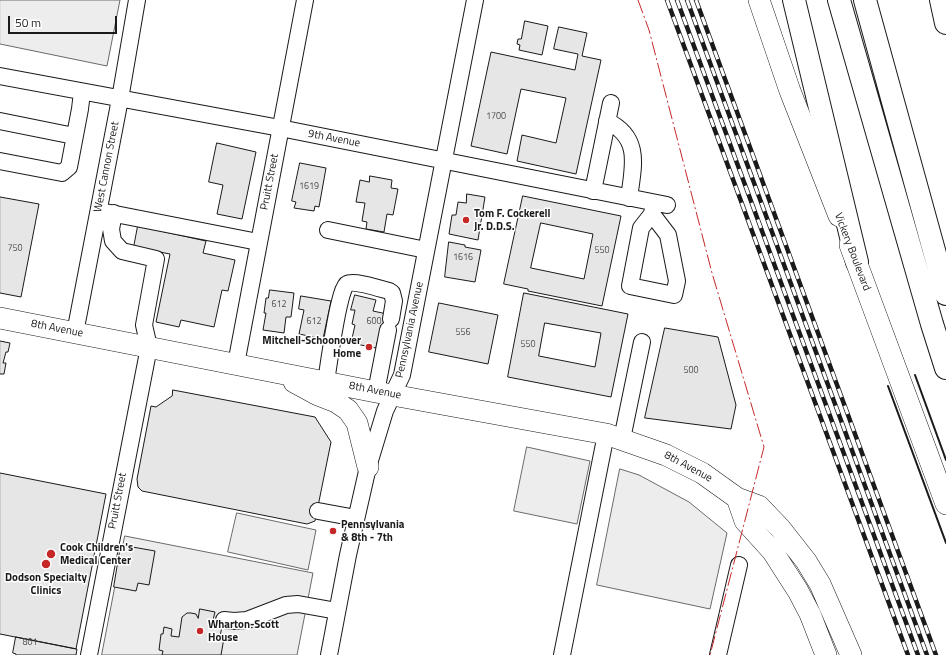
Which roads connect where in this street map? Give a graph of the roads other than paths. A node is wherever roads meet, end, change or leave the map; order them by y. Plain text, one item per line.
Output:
1 (137, 0) edge
2 (305, 0) edge
3 (475, 0) edge
4 (759, 0) edge
5 (794, 0) edge
6 (839, 0) edge
7 (865, 0) edge
8 (940, 0) edge
9 (946, 23) edge
10 (0, 76) edge
11 (82, 92) junction
12 (120, 99) junction
13 (611, 103) dead end
14 (0, 121) edge
15 (607, 121) junction
16 (280, 128) junction
17 (74, 136) junction
18 (0, 161) edge
19 (443, 161) junction
20 (593, 191) junction
21 (629, 198) junction
22 (657, 207) junction
23 (99, 210) junction
24 (114, 214) junction
25 (328, 230) dead end
26 (258, 242) junction
27 (426, 250) junction
28 (857, 262) junction
29 (946, 294) edge
30 (0, 318) edge
31 (75, 333) junction
32 (642, 342) dead end
33 (149, 347) junction
34 (236, 364) junction
35 (946, 368) edge
36 (278, 373) junction
37 (326, 382) junction
38 (384, 393) junction
39 (614, 436) junction
40 (368, 467) junction
41 (737, 498) junction
42 (946, 504) edge
43 (318, 510) dead end
44 (356, 518) junction
45 (739, 565) dead end
46 (337, 611) junction
47 (224, 620) dead end
48 (89, 655) edge
49 (329, 655) edge
50 (562, 655) edge
51 (718, 655) edge
52 (826, 655) edge
53 (851, 655) edge

1 - 12 street, West Cannon Street
2 - 16 street, Pruitt Street
3 - 19 street, Pennsylvania Avenue
4 - 28 main road, Vickery Boulevard
5 - 28 highway
6 - 35 highway
7 - 29 highway
8 - 9 highway
10 - 11 street, 9th Avenue
11 - 12 street, 9th Avenue
11 - 17 street
12 - 16 street, 9th Avenue
12 - 23 street, West Cannon Street
13 - 15 street
14 - 17 street
15 - 20 street
15 - 21 street
16 - 19 street, 9th Avenue
16 - 26 street, Pruitt Street
17 - 18 street
19 - 20 street, 9th Avenue
19 - 27 street, Pennsylvania Avenue
20 - 21 street, 9th Avenue
21 - 22 street, 9th Avenue
22 - 22 street
23 - 24 street
23 - 31 street, West Cannon Street
24 - 26 street
24 - 33 street
25 - 27 street
26 - 34 street, Pruitt Street
27 - 38 street, Pennsylvania Avenue
28 - 42 main road, Vickery Boulevard
30 - 31 main road, 8th Avenue
31 - 33 main road, 8th Avenue
32 - 39 street
33 - 34 main road, 8th Avenue
33 - 48 street, Pruitt Street
34 - 36 main road, 8th Avenue
36 - 37 main road, 8th Avenue
36 - 40 main road
37 - 38 main road, 8th Avenue
37 - 38 street
38 - 39 main road, 8th Avenue
38 - 40 street, Pennsylvania Avenue
39 - 41 main road, 8th Avenue
39 - 50 street
40 - 44 street, Pennsylvania Avenue
41 - 52 main road
41 - 53 main road, 8th Avenue
43 - 44 street
44 - 46 street, Pennsylvania Avenue
45 - 51 street
46 - 47 street
46 - 49 street, Pennsylvania Avenue

